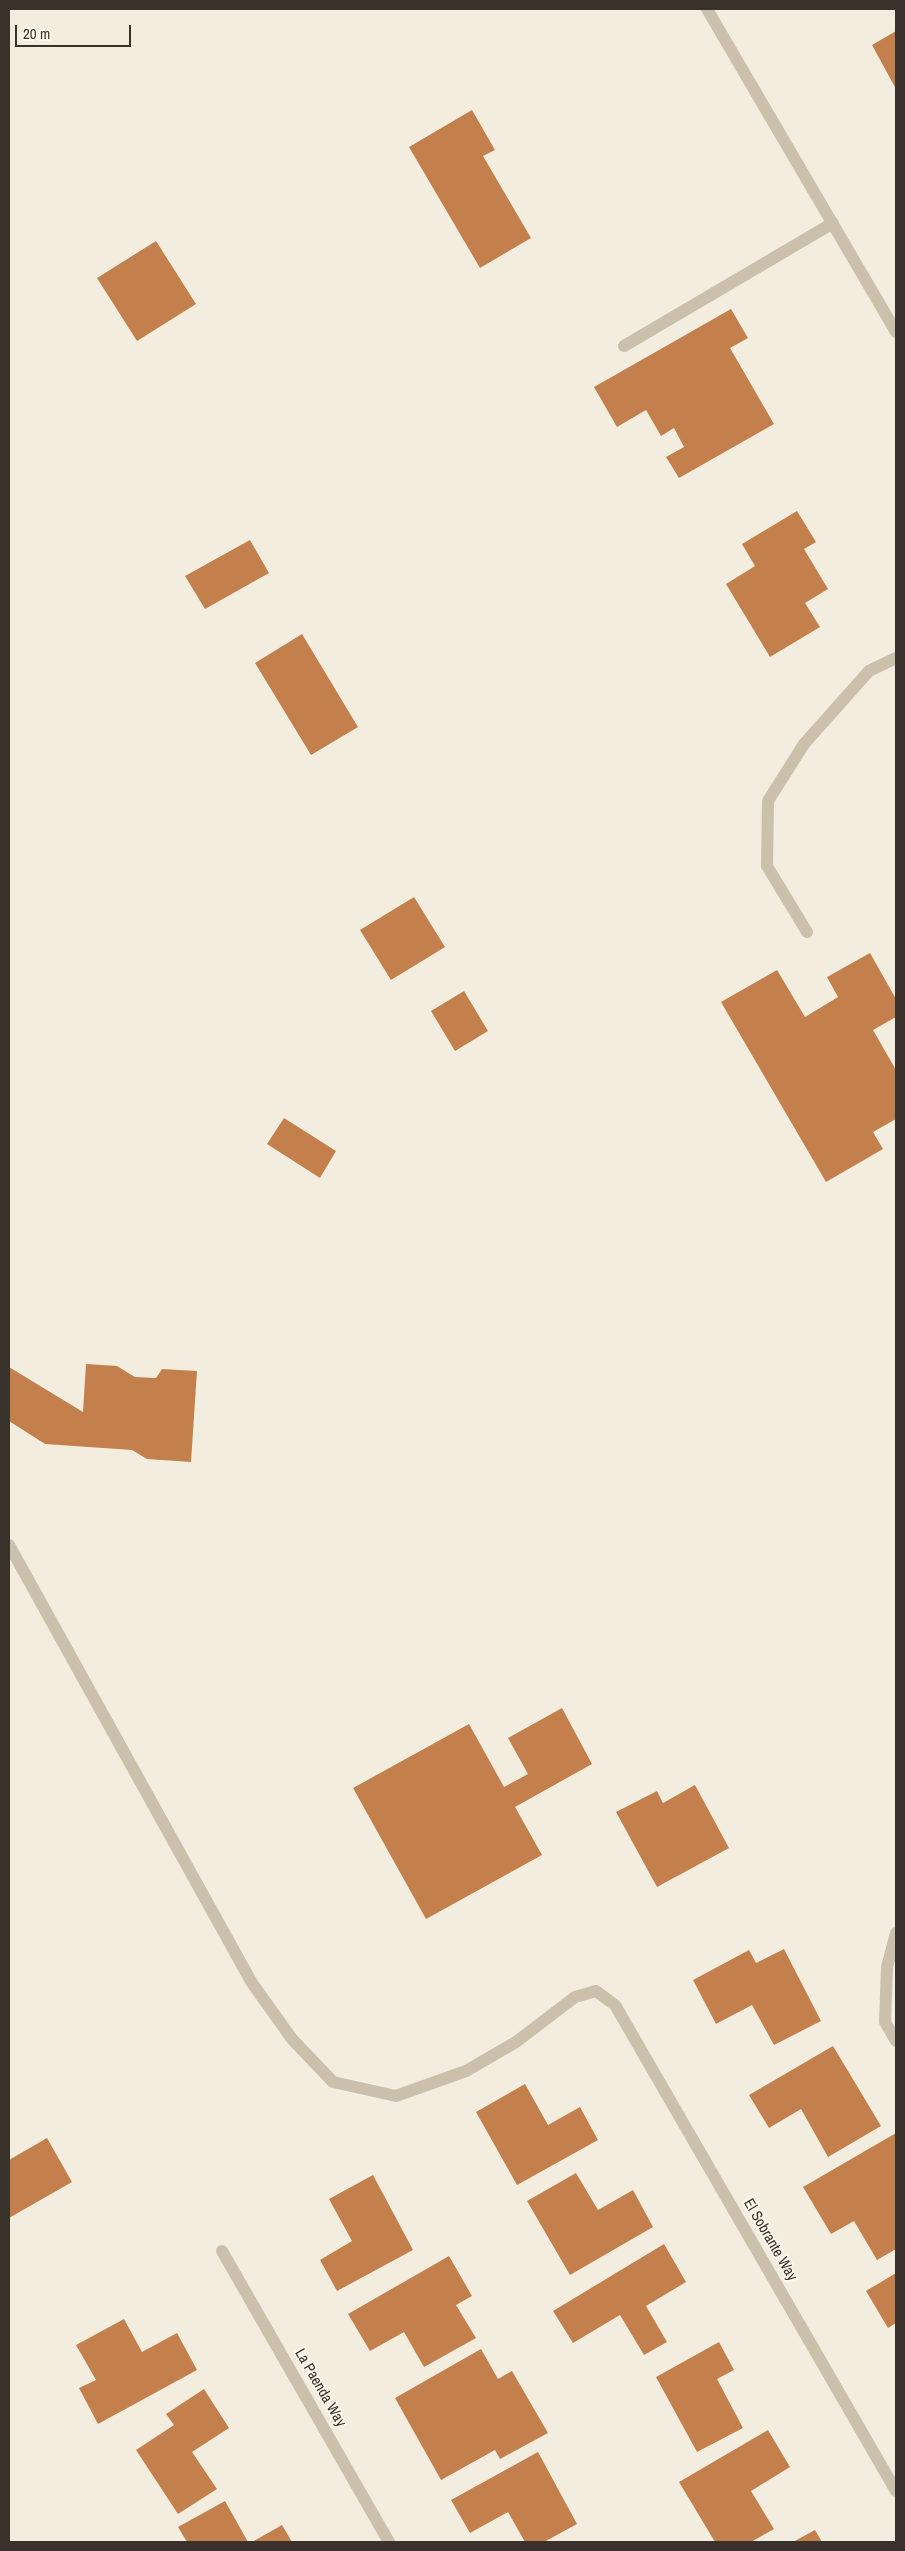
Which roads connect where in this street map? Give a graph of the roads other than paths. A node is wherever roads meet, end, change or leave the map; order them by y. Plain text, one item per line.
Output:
1 (707, 9) edge
2 (833, 223) junction
3 (896, 332) edge
4 (624, 346) dead end
5 (896, 658) edge
6 (807, 932) dead end
7 (9, 1544) edge
8 (896, 1932) edge
9 (896, 2041) edge
10 (222, 2251) dead end
11 (896, 2491) edge
12 (389, 2542) edge

1 - 2 street
2 - 3 street
2 - 4 street
5 - 6 street
7 - 11 street, El Sobrante Way
8 - 9 street
10 - 12 street, La Paenda Way

